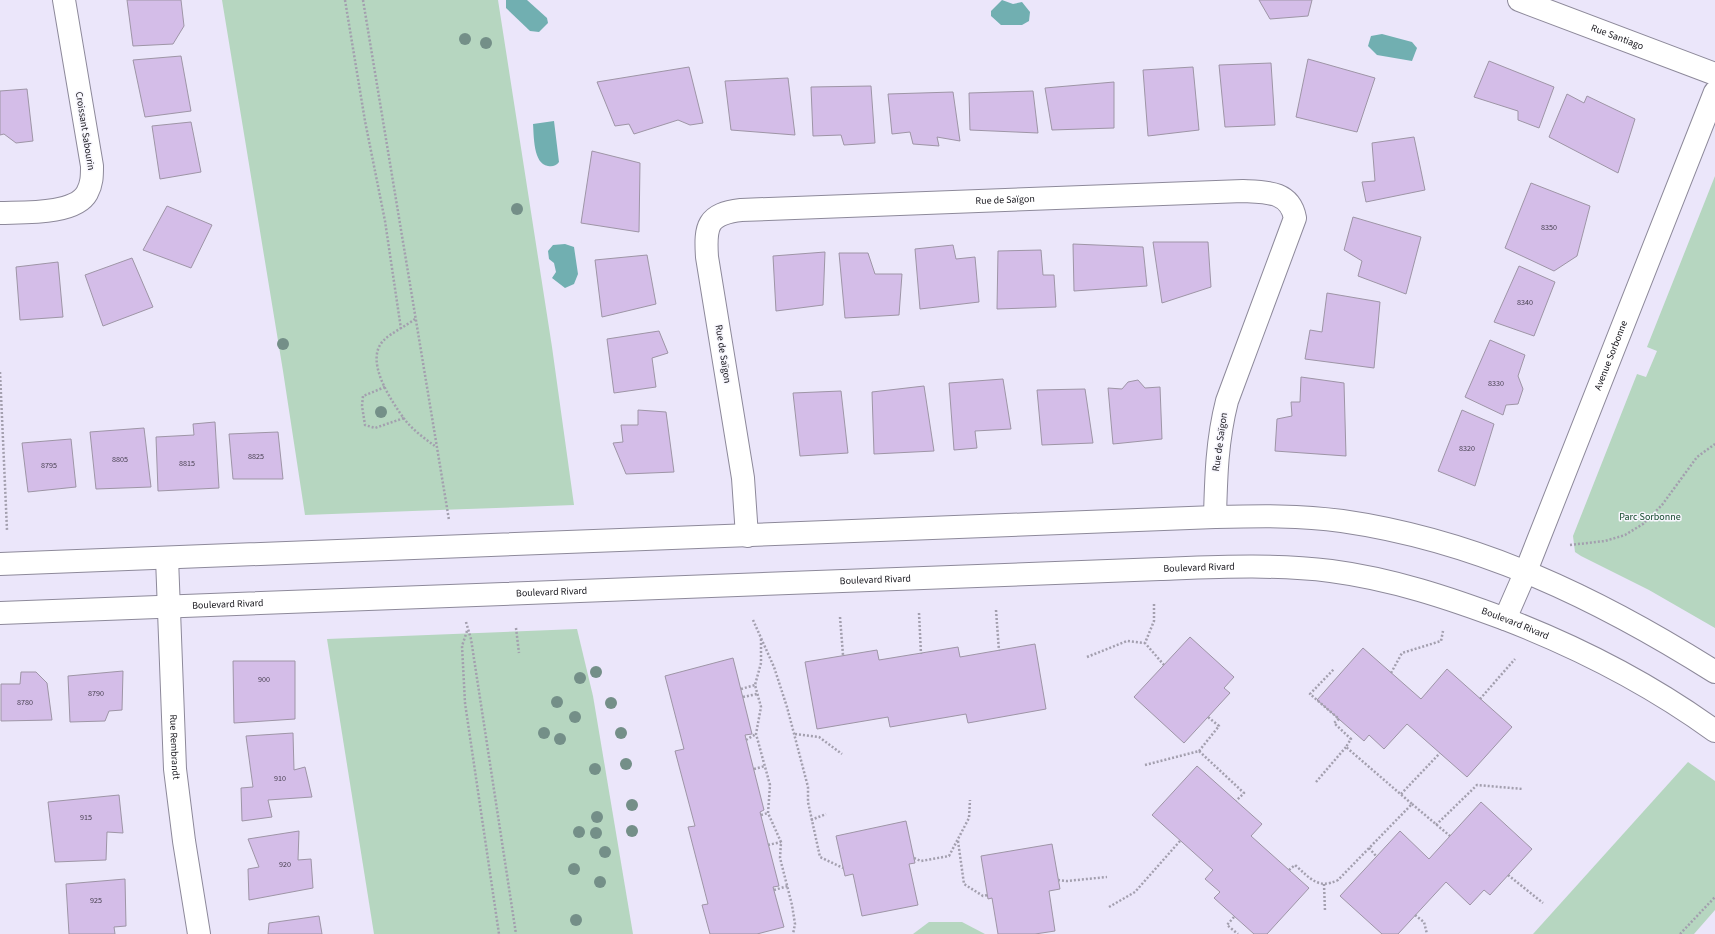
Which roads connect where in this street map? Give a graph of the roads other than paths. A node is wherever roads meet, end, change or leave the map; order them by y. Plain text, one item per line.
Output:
1 (64, 0) edge
2 (1520, 0) edge
3 (1715, 74) edge
4 (1715, 92) edge
5 (0, 213) edge
6 (1215, 517) junction
7 (747, 536) junction
8 (167, 558) junction
9 (0, 564) edge
10 (1526, 571) junction
11 (169, 606) junction
12 (0, 613) edge
13 (1505, 619) junction
14 (1715, 672) edge
15 (1715, 731) edge
16 (199, 934) edge

1 - 5 street, Croissant Sabourin
2 - 3 street, Rue Santiago
4 - 10 street, Avenue Sorbonne
6 - 7 street
6 - 7 street, Rue de Saïgon
6 - 10 street
7 - 8 street
8 - 9 street
8 - 11 street, Rue Rembrandt
10 - 13 street, Avenue Sorbonne
10 - 14 street
11 - 12 street, Boulevard Rivard
11 - 13 street, Boulevard Rivard
11 - 16 street, Rue Rembrandt
13 - 15 street, Boulevard Rivard

